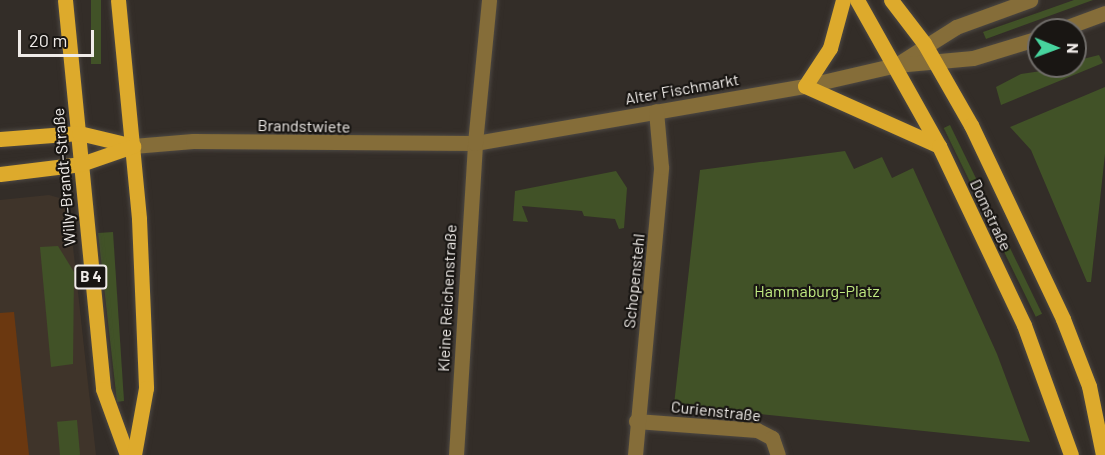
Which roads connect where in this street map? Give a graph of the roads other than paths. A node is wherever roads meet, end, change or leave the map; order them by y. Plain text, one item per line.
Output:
1 (65, 0) edge
2 (118, 0) edge
3 (489, 0) edge
4 (843, 0) edge
5 (857, 0) edge
6 (891, 0) edge
7 (1030, 0) edge
8 (1105, 13) edge
9 (1087, 20) edge
10 (1027, 42) edge
11 (924, 43) junction
12 (937, 63) junction
13 (896, 65) junction
14 (805, 86) junction
15 (656, 111) junction
16 (79, 133) junction
17 (0, 139) edge
18 (475, 143) junction
19 (133, 146) junction
20 (939, 146) junction
21 (81, 164) junction
22 (0, 174) edge
23 (636, 421) junction
24 (127, 455) edge
25 (134, 455) edge
26 (456, 455) edge
27 (635, 455) edge
28 (778, 455) edge
29 (1071, 455) edge
30 (1103, 455) edge

1 - 16 main road, Willy-Brandt-Straße / B 4
2 - 19 main road
3 - 18 street, Kleine Reichenstraße
4 - 14 main road
5 - 13 main road, Domstraße
6 - 11 main road, Domstraße
7 - 11 street
8 - 9 street
10 - 12 street
11 - 12 main road, Domstraße
11 - 13 street
12 - 13 street
12 - 30 main road, Domstraße
13 - 14 street, Alter Fischmarkt
13 - 20 main road, Domstraße
14 - 15 street, Alter Fischmarkt
14 - 20 main road
15 - 18 street, Alter Fischmarkt
15 - 23 street, Schopenstehl
16 - 17 main road, Brandstwiete
16 - 19 main road, Brandstwiete
16 - 21 main road, Willy-Brandt-Straße / B 4
18 - 19 street, Brandstwiete
18 - 26 street, Kleine Reichenstraße
19 - 21 main road, Brandstwiete
19 - 25 main road
20 - 29 main road, Domstraße
21 - 22 main road, Brandstwiete
21 - 24 main road, Willy-Brandt-Straße / B 4
23 - 27 street, Schopenstehl
23 - 28 street, Curienstraße

